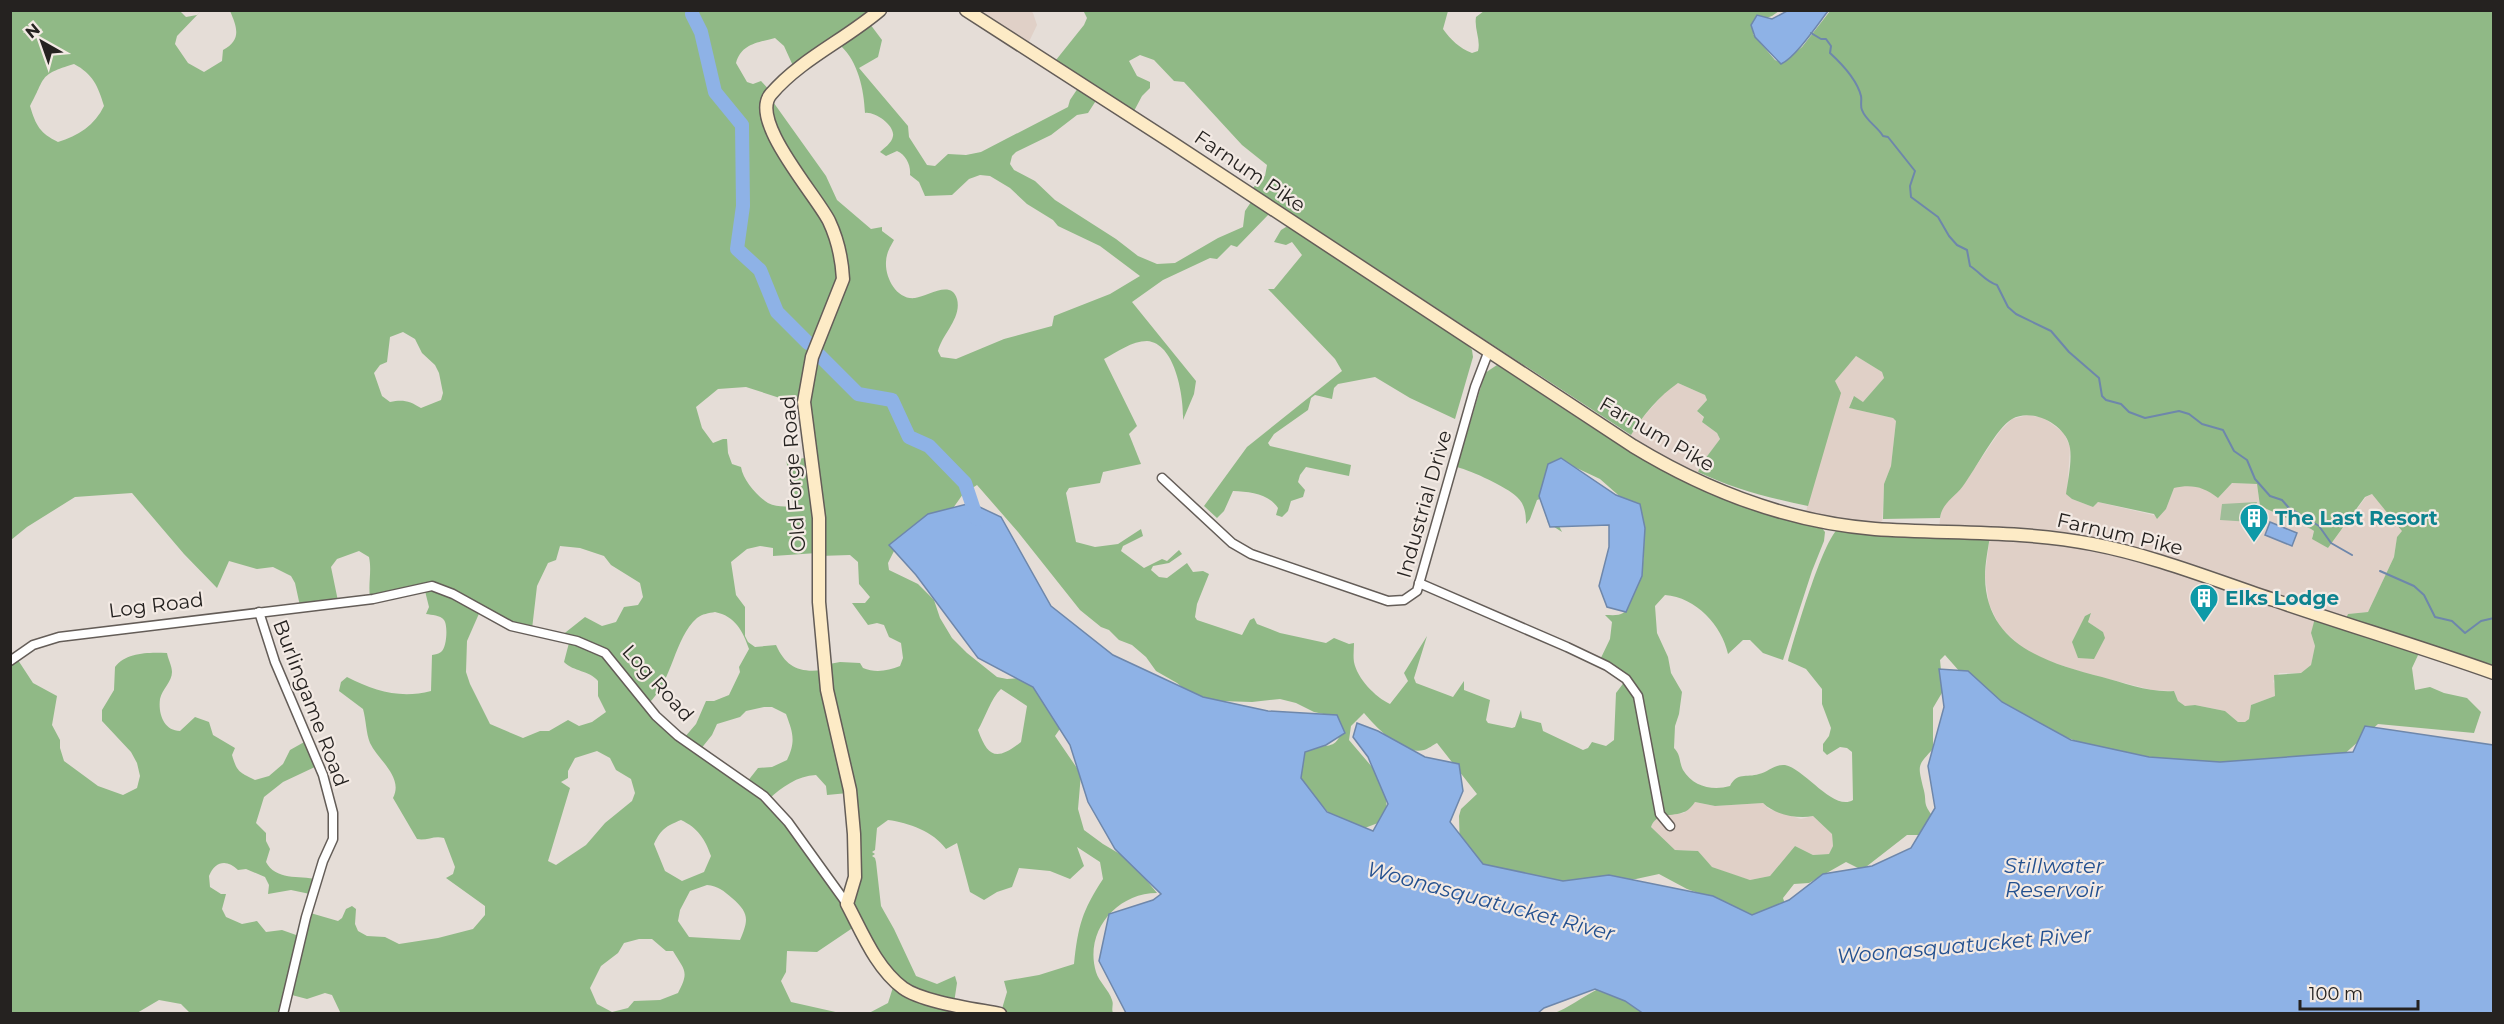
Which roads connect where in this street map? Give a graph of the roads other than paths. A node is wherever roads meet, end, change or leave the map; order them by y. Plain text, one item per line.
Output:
1 (880, 10) edge
2 (966, 10) edge
3 (1488, 353) junction
4 (1162, 478) dead end
5 (1419, 583) junction
6 (259, 612) junction
7 (10, 661) edge
8 (2493, 673) edge
9 (1670, 826) dead end
10 (847, 904) junction
11 (283, 1014) edge
12 (1000, 1014) edge

1 - 10 main road, Old Forge Road
2 - 3 main road, Farnum Pike
3 - 5 street, Industrial Drive
3 - 8 main road, Farnum Pike
4 - 5 street, Industrial Drive
5 - 9 street
6 - 7 street, Log Road
6 - 10 street, Log Road
6 - 11 street, Burlingame Road
10 - 12 main road, Log Road

